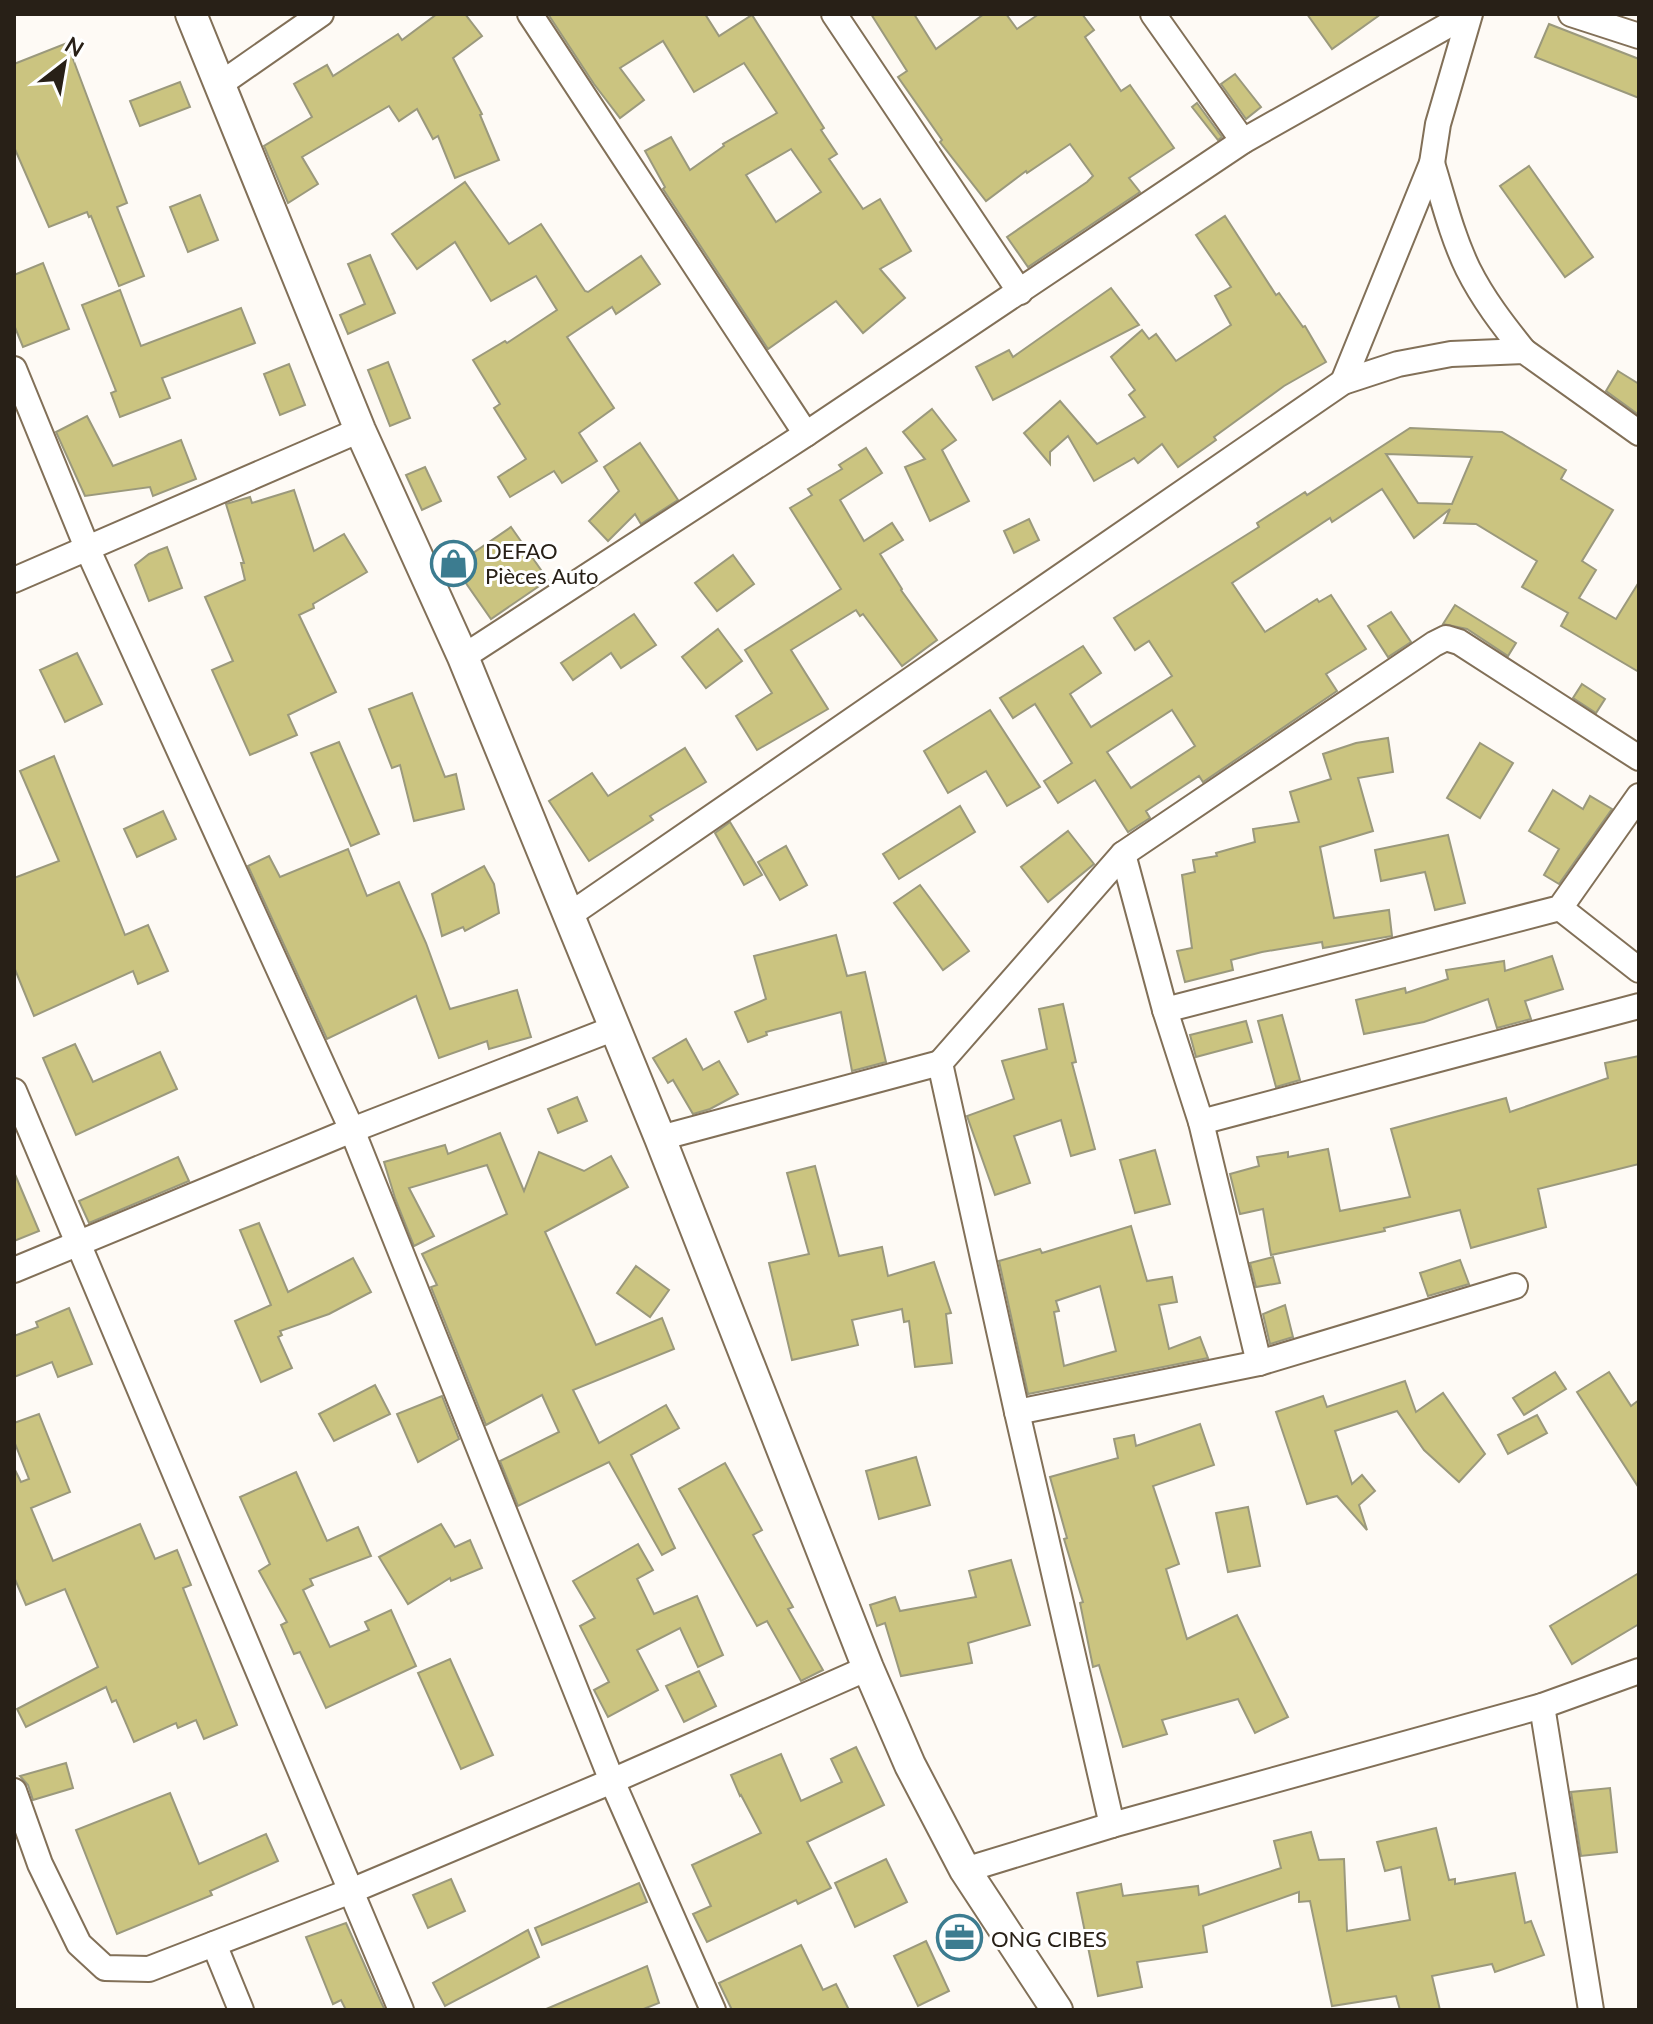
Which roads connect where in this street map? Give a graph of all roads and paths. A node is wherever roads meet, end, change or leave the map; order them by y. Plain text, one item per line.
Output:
1 (191, 14) edge
2 (321, 14) edge
3 (530, 14) edge
4 (834, 14) edge
5 (1153, 14) edge
6 (1469, 14) edge
7 (1571, 14) edge
8 (1639, 36) edge
9 (219, 85) junction
10 (1243, 141) junction
11 (1432, 163) junction
12 (1020, 292) junction
13 (1524, 351) junction
14 (14, 369) edge
15 (1343, 382) junction
16 (360, 430) junction
17 (1639, 433) edge
18 (806, 434) junction
19 (88, 550) junction
20 (14, 580) edge
21 (463, 657) junction
22 (1639, 758) edge
23 (1639, 796) edge
24 (1123, 854) junction
25 (1560, 908) junction
26 (568, 916) junction
27 (1639, 970) edge
28 (1639, 1006) edge
29 (1165, 1010) junction
30 (615, 1028) junction
31 (940, 1063) junction
32 (14, 1091) edge
33 (1201, 1122) junction
34 (352, 1130) junction
35 (660, 1138) junction
36 (79, 1241) junction
37 (14, 1270) edge
38 (1515, 1286) dead end
39 (1259, 1363) junction
40 (1017, 1412) junction
41 (868, 1668) junction
42 (1639, 1671) edge
43 (1542, 1706) junction
44 (612, 1781) junction
45 (14, 1791) edge
46 (1112, 1825) junction
47 (965, 1870) junction
48 (351, 1891) junction
49 (214, 1944) junction
50 (241, 2010) edge
51 (401, 2010) edge
52 (713, 2010) edge
53 (1057, 2010) edge
54 (1591, 2010) edge

1 - 9 street
2 - 9 street
3 - 18 street
4 - 12 street
5 - 10 street
6 - 10 street
6 - 11 street
7 - 8 street
9 - 16 street
10 - 12 street
11 - 13 street
11 - 15 street
12 - 18 street
13 - 15 street
13 - 17 street
14 - 19 street
15 - 26 street
16 - 19 street
16 - 21 street
18 - 21 street
19 - 20 street
19 - 34 street
21 - 26 street
22 - 24 street
23 - 25 street
24 - 29 street
24 - 31 street
25 - 27 street
25 - 29 street
26 - 30 street
28 - 33 street
29 - 33 street
30 - 34 street
30 - 35 street
31 - 35 street
31 - 40 street
32 - 36 street
33 - 39 street
34 - 36 street
34 - 44 street
35 - 41 street
36 - 37 street
36 - 48 street
38 - 39 street
39 - 40 street
40 - 46 street
41 - 44 street
41 - 47 street
42 - 43 street
43 - 46 street
43 - 54 street
44 - 48 street
44 - 52 street
45 - 49 street
46 - 47 street
47 - 53 street
48 - 49 street
48 - 51 street
49 - 50 street

